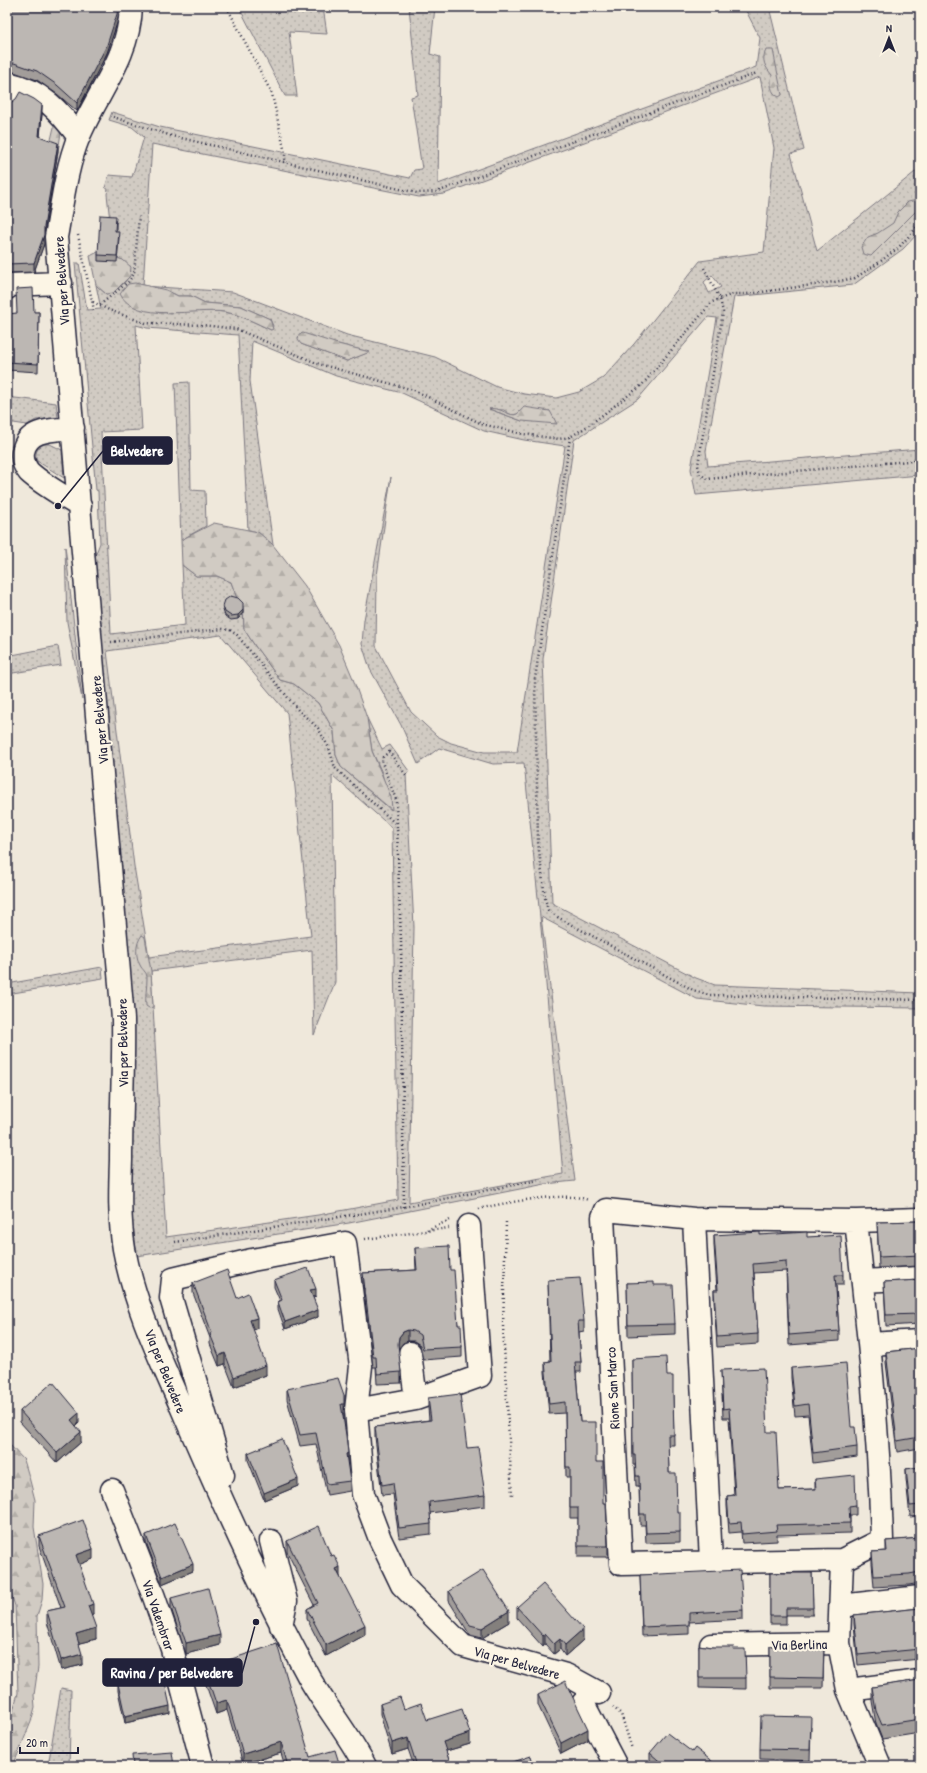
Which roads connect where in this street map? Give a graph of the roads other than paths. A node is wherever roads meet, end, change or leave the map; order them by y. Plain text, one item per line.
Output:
1 (131, 7) edge
2 (7, 99) edge
3 (79, 137) junction
4 (61, 283) junction
5 (7, 288) edge
6 (73, 428) junction
7 (80, 506) junction
8 (467, 1218) road end
9 (694, 1219) junction
10 (920, 1219) edge
11 (856, 1221) junction
12 (920, 1278) edge
13 (863, 1280) junction
14 (920, 1341) edge
15 (870, 1344) junction
16 (410, 1353) dead end
17 (416, 1399) junction
18 (356, 1410) junction
19 (112, 1490) dead end
20 (271, 1541) dead end
21 (247, 1557) junction
22 (842, 1560) junction
23 (711, 1561) junction
24 (920, 1597) edge
25 (849, 1605) dead end
26 (281, 1626) junction
27 (839, 1643) junction
28 (711, 1645) edge
29 (920, 1681) edge
30 (848, 1690) junction
31 (203, 1766) edge
32 (365, 1766) edge
33 (616, 1766) edge
34 (880, 1766) edge

1 - 3 street, Via per Belvedere
2 - 3 street
3 - 4 street, Via per Belvedere
4 - 5 street
4 - 6 street, Via per Belvedere
6 - 7 street, Via per Belvedere
6 - 7 street
7 - 21 street, Via per Belvedere
8 - 17 street
9 - 11 street
9 - 23 street
9 - 23 street, Rione San Marco
10 - 11 street
11 - 13 street, Rione San Marco
12 - 13 street
13 - 15 street, Rione San Marco
14 - 15 street
15 - 22 street, Rione San Marco
16 - 17 street
17 - 18 street
18 - 21 street, Via per Belvedere
18 - 33 street, Via per Belvedere
19 - 31 street, Via Valembrar
20 - 26 street
21 - 26 street, Via per Belvedere
22 - 23 street, Rione San Marco
22 - 27 street
24 - 25 street
26 - 32 street, Via per Belvedere
27 - 28 street, Via Berlina
27 - 30 street, Via Berlina
29 - 30 street
30 - 34 street, Via Berlina

